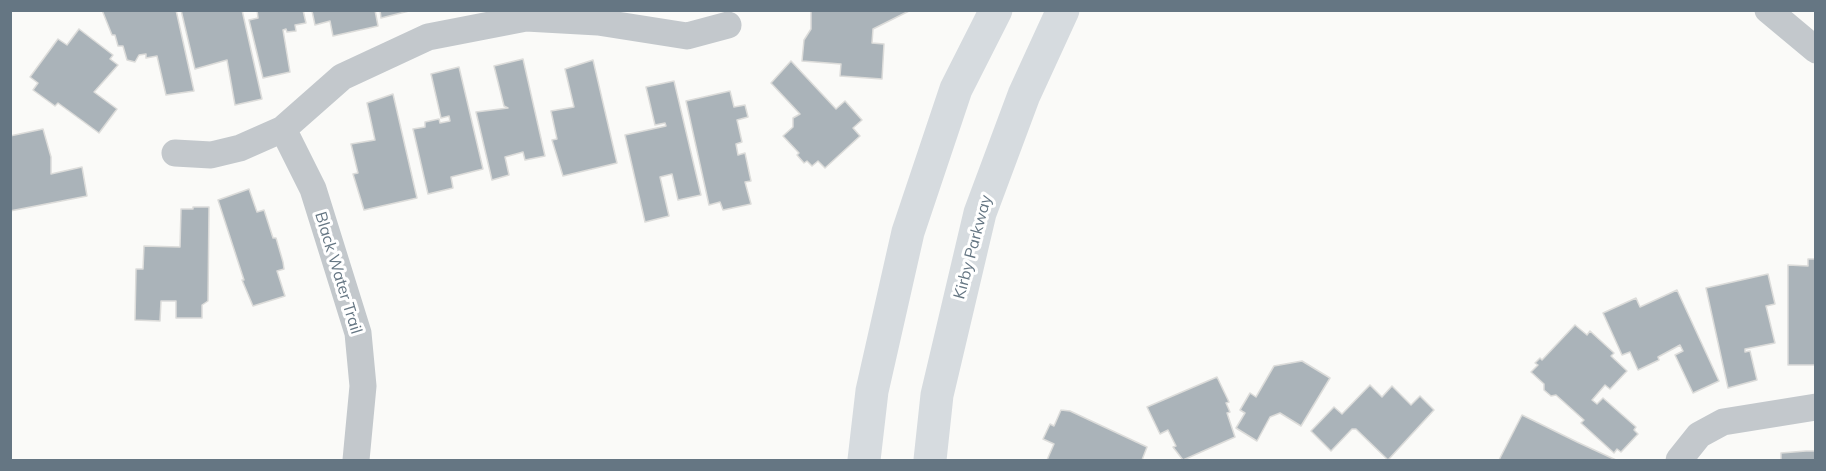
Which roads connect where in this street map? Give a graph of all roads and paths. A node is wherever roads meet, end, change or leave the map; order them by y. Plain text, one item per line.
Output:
1 (996, 10) edge
2 (1063, 10) edge
3 (1768, 10) edge
4 (728, 25) dead end
5 (1815, 50) edge
6 (283, 129) junction
7 (176, 153) dead end
8 (1815, 407) edge
9 (356, 460) edge
10 (864, 460) edge
11 (930, 460) edge
12 (1679, 460) edge

1 - 10 main road
2 - 11 main road, Kirby Parkway
3 - 5 street
4 - 6 street
6 - 7 street
6 - 9 street, Black Water Trail
8 - 12 street

